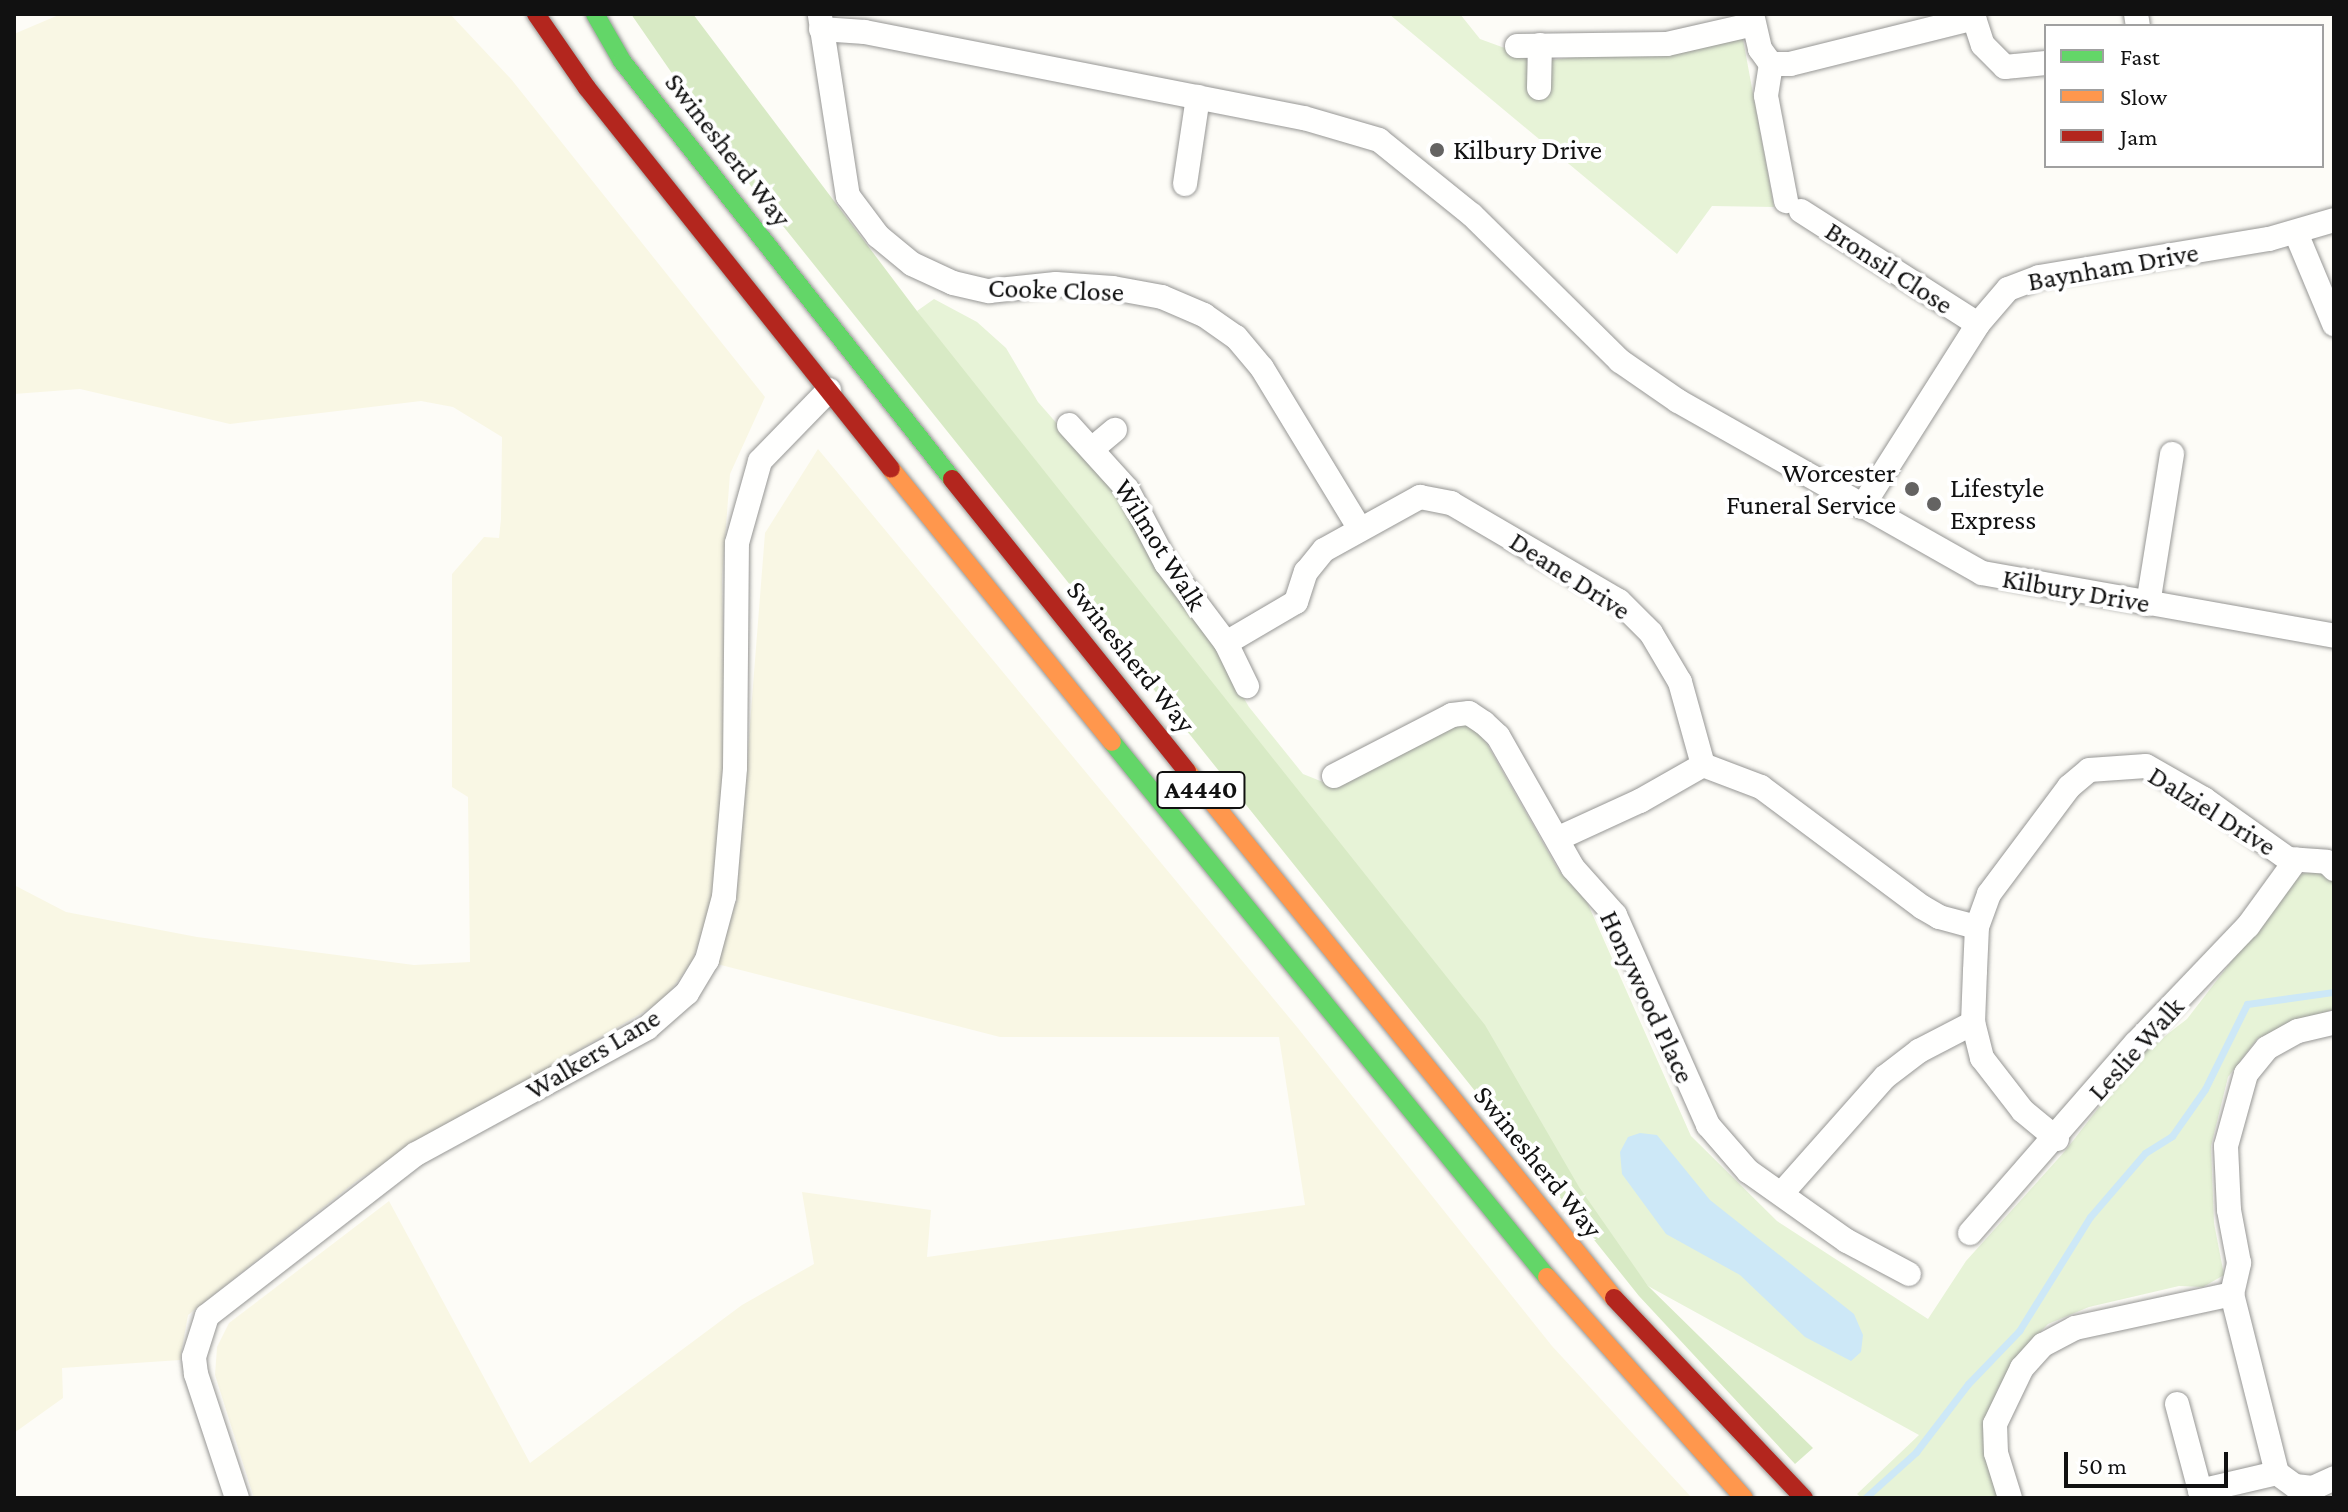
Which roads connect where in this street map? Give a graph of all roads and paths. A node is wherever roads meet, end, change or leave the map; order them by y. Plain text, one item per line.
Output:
1 (536, 14) edge
2 (595, 14) edge
3 (1974, 16) edge
4 (1753, 19) edge
5 (820, 22) edge
6 (2044, 63) edge
7 (1771, 64) junction
8 (1539, 88) dead end
9 (1198, 97) junction
10 (1185, 184) dead end
11 (2334, 220) edge
12 (2296, 233) junction
13 (1978, 324) junction
14 (2334, 324) edge
15 (829, 390) junction
16 (1069, 425) dead end
17 (1115, 430) dead end
18 (1092, 449) junction
19 (2172, 454) dead end
20 (1862, 507) junction
21 (1360, 529) junction
22 (2148, 604) junction
23 (2334, 636) edge
24 (1226, 643) junction
25 (1247, 686) dead end
26 (1703, 765) junction
27 (1334, 776) dead end
28 (1559, 838) junction
29 (2296, 860) junction
30 (2334, 869) edge
31 (1977, 927) junction
32 (1973, 1023) junction
33 (2334, 1023) edge
34 (2057, 1139) junction
35 (1782, 1193) junction
36 (1970, 1233) dead end
37 (1909, 1274) dead end
38 (2232, 1294) junction
39 (2177, 1404) dead end
40 (2277, 1473) junction
41 (2334, 1478) edge
42 (2201, 1494) edge
43 (237, 1498) edge
44 (1744, 1498) edge
45 (1804, 1498) edge
46 (2010, 1498) edge

1 - 15 highway, A4440
2 - 45 highway, Swinesherd Way / A4440
3 - 6 street
3 - 7 street
4 - 7 street
4 - 8 street
5 - 9 street, Kilbury Drive
5 - 21 street, Cooke Close
7 - 13 street, Bronsil Close
9 - 10 street
9 - 20 street, Kilbury Drive
11 - 12 street, Baynham Drive
12 - 13 street, Baynham Drive
12 - 14 street
13 - 20 street, Baynham Drive
15 - 43 street, Walkers Lane
15 - 44 highway, A4440
16 - 18 street, Wilmot Walk
17 - 18 street
18 - 24 street, Wilmot Walk
19 - 22 street
20 - 22 street, Kilbury Drive
21 - 24 street, Deane Drive
21 - 26 street, Deane Drive
22 - 23 street, Kilbury Drive
24 - 25 street, Wilmot Walk
26 - 28 street
26 - 31 street
27 - 28 street, Honywood Place
28 - 35 street, Honywood Place
29 - 30 street, Dalziel Drive
29 - 31 street, Dalziel Drive
29 - 34 street, Leslie Walk
31 - 32 street, Dalziel Drive
32 - 34 street, Dalziel Drive
32 - 35 street
33 - 38 street
34 - 36 street, Leslie Walk
35 - 37 street, Honywood Place
38 - 40 street
38 - 46 street
39 - 42 street
40 - 41 street
40 - 42 street

